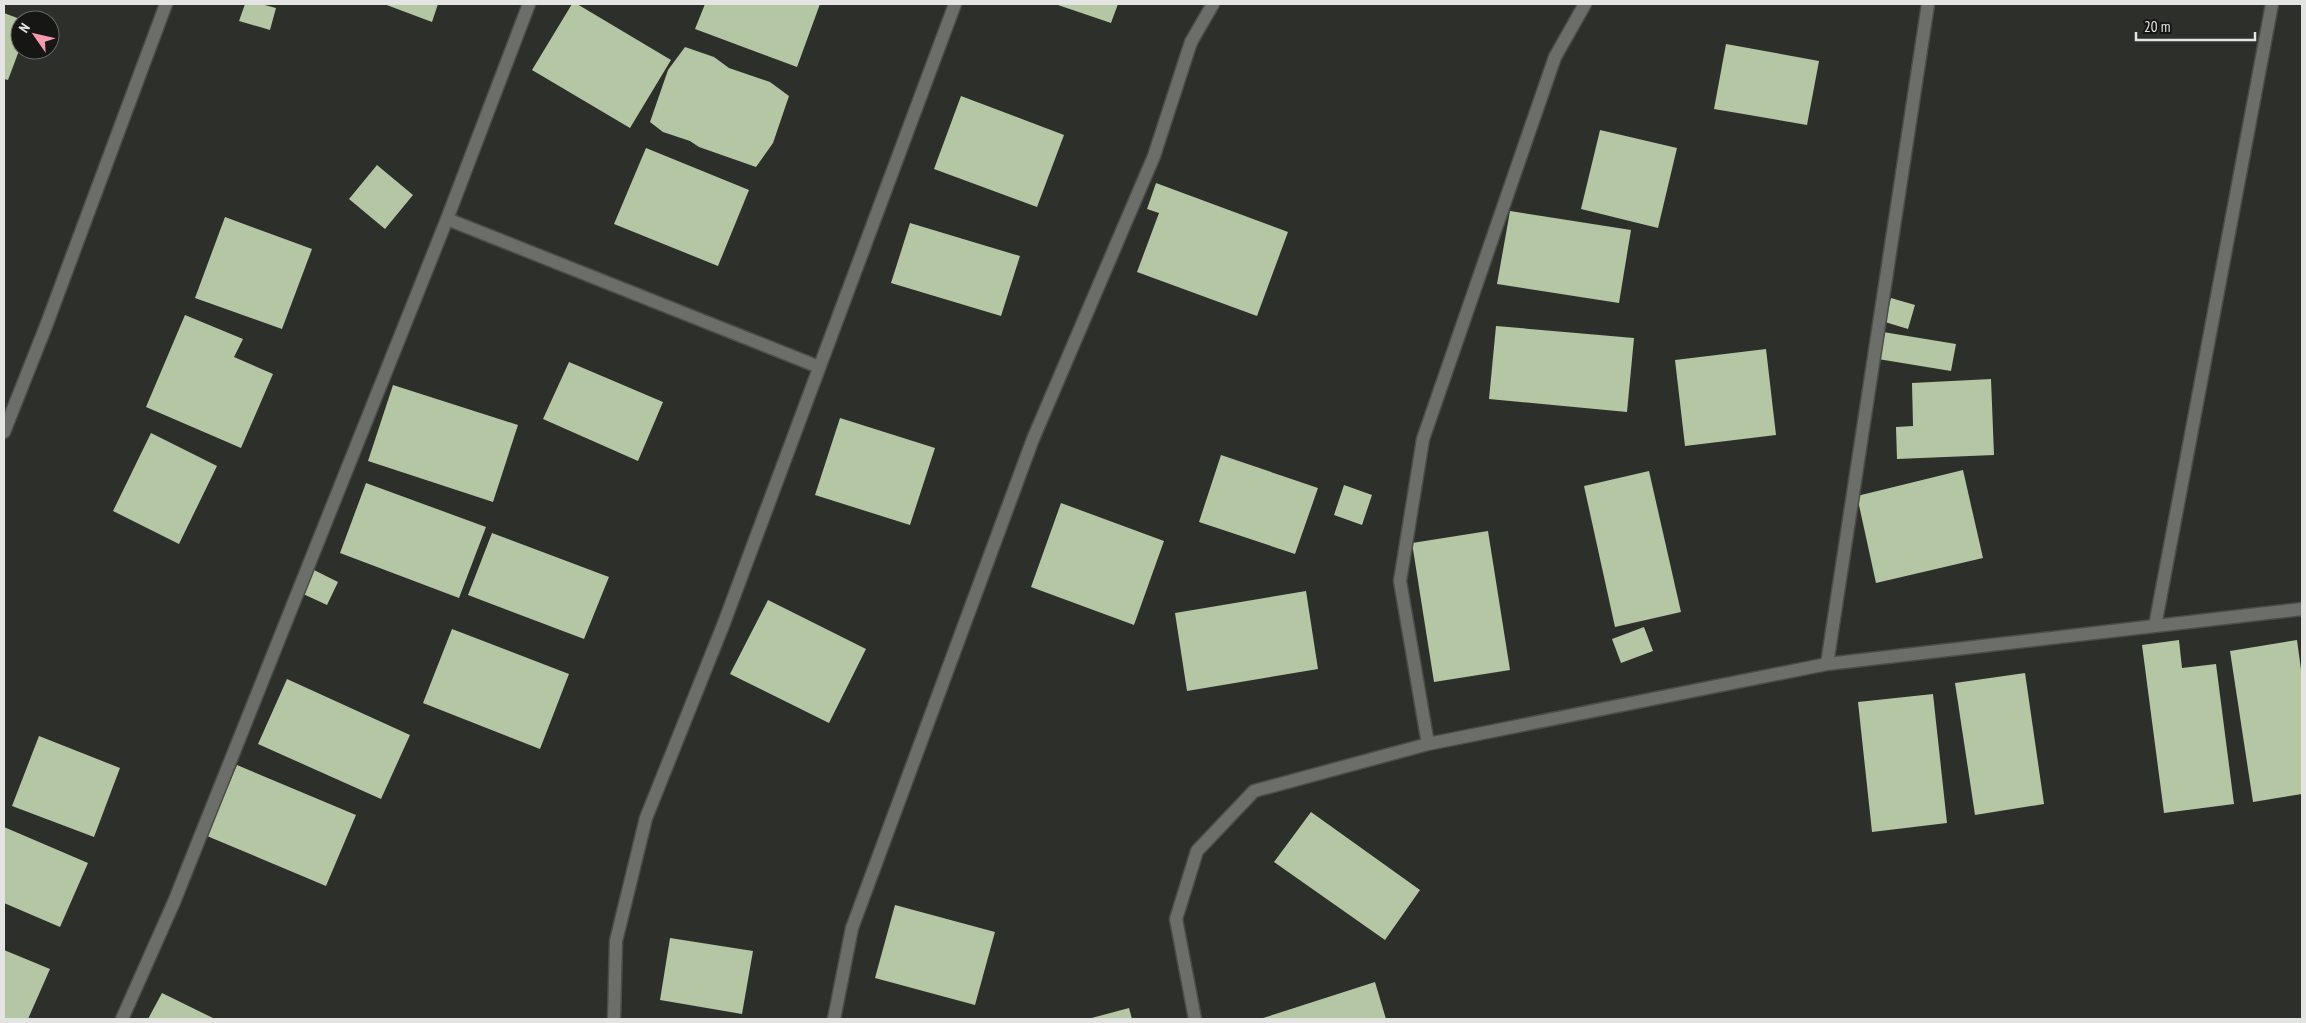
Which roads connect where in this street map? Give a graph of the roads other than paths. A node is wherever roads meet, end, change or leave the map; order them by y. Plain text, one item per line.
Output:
1 (166, 4) edge
2 (529, 4) edge
3 (955, 4) edge
4 (1213, 4) edge
5 (1585, 4) edge
6 (1928, 4) edge
7 (2272, 4) edge
8 (447, 219) junction
9 (819, 367) junction
10 (4, 432) edge
11 (2302, 609) edge
12 (2155, 626) junction
13 (1827, 664) junction
14 (1428, 744) junction
15 (122, 1019) edge
16 (614, 1019) edge
17 (834, 1019) edge
18 (1195, 1019) edge

1 - 10 street
2 - 8 street
3 - 9 street
4 - 17 street
5 - 14 street
6 - 13 street
7 - 12 street
8 - 9 street
8 - 15 street
9 - 16 street
11 - 12 street
12 - 13 street
13 - 14 street
14 - 18 street

